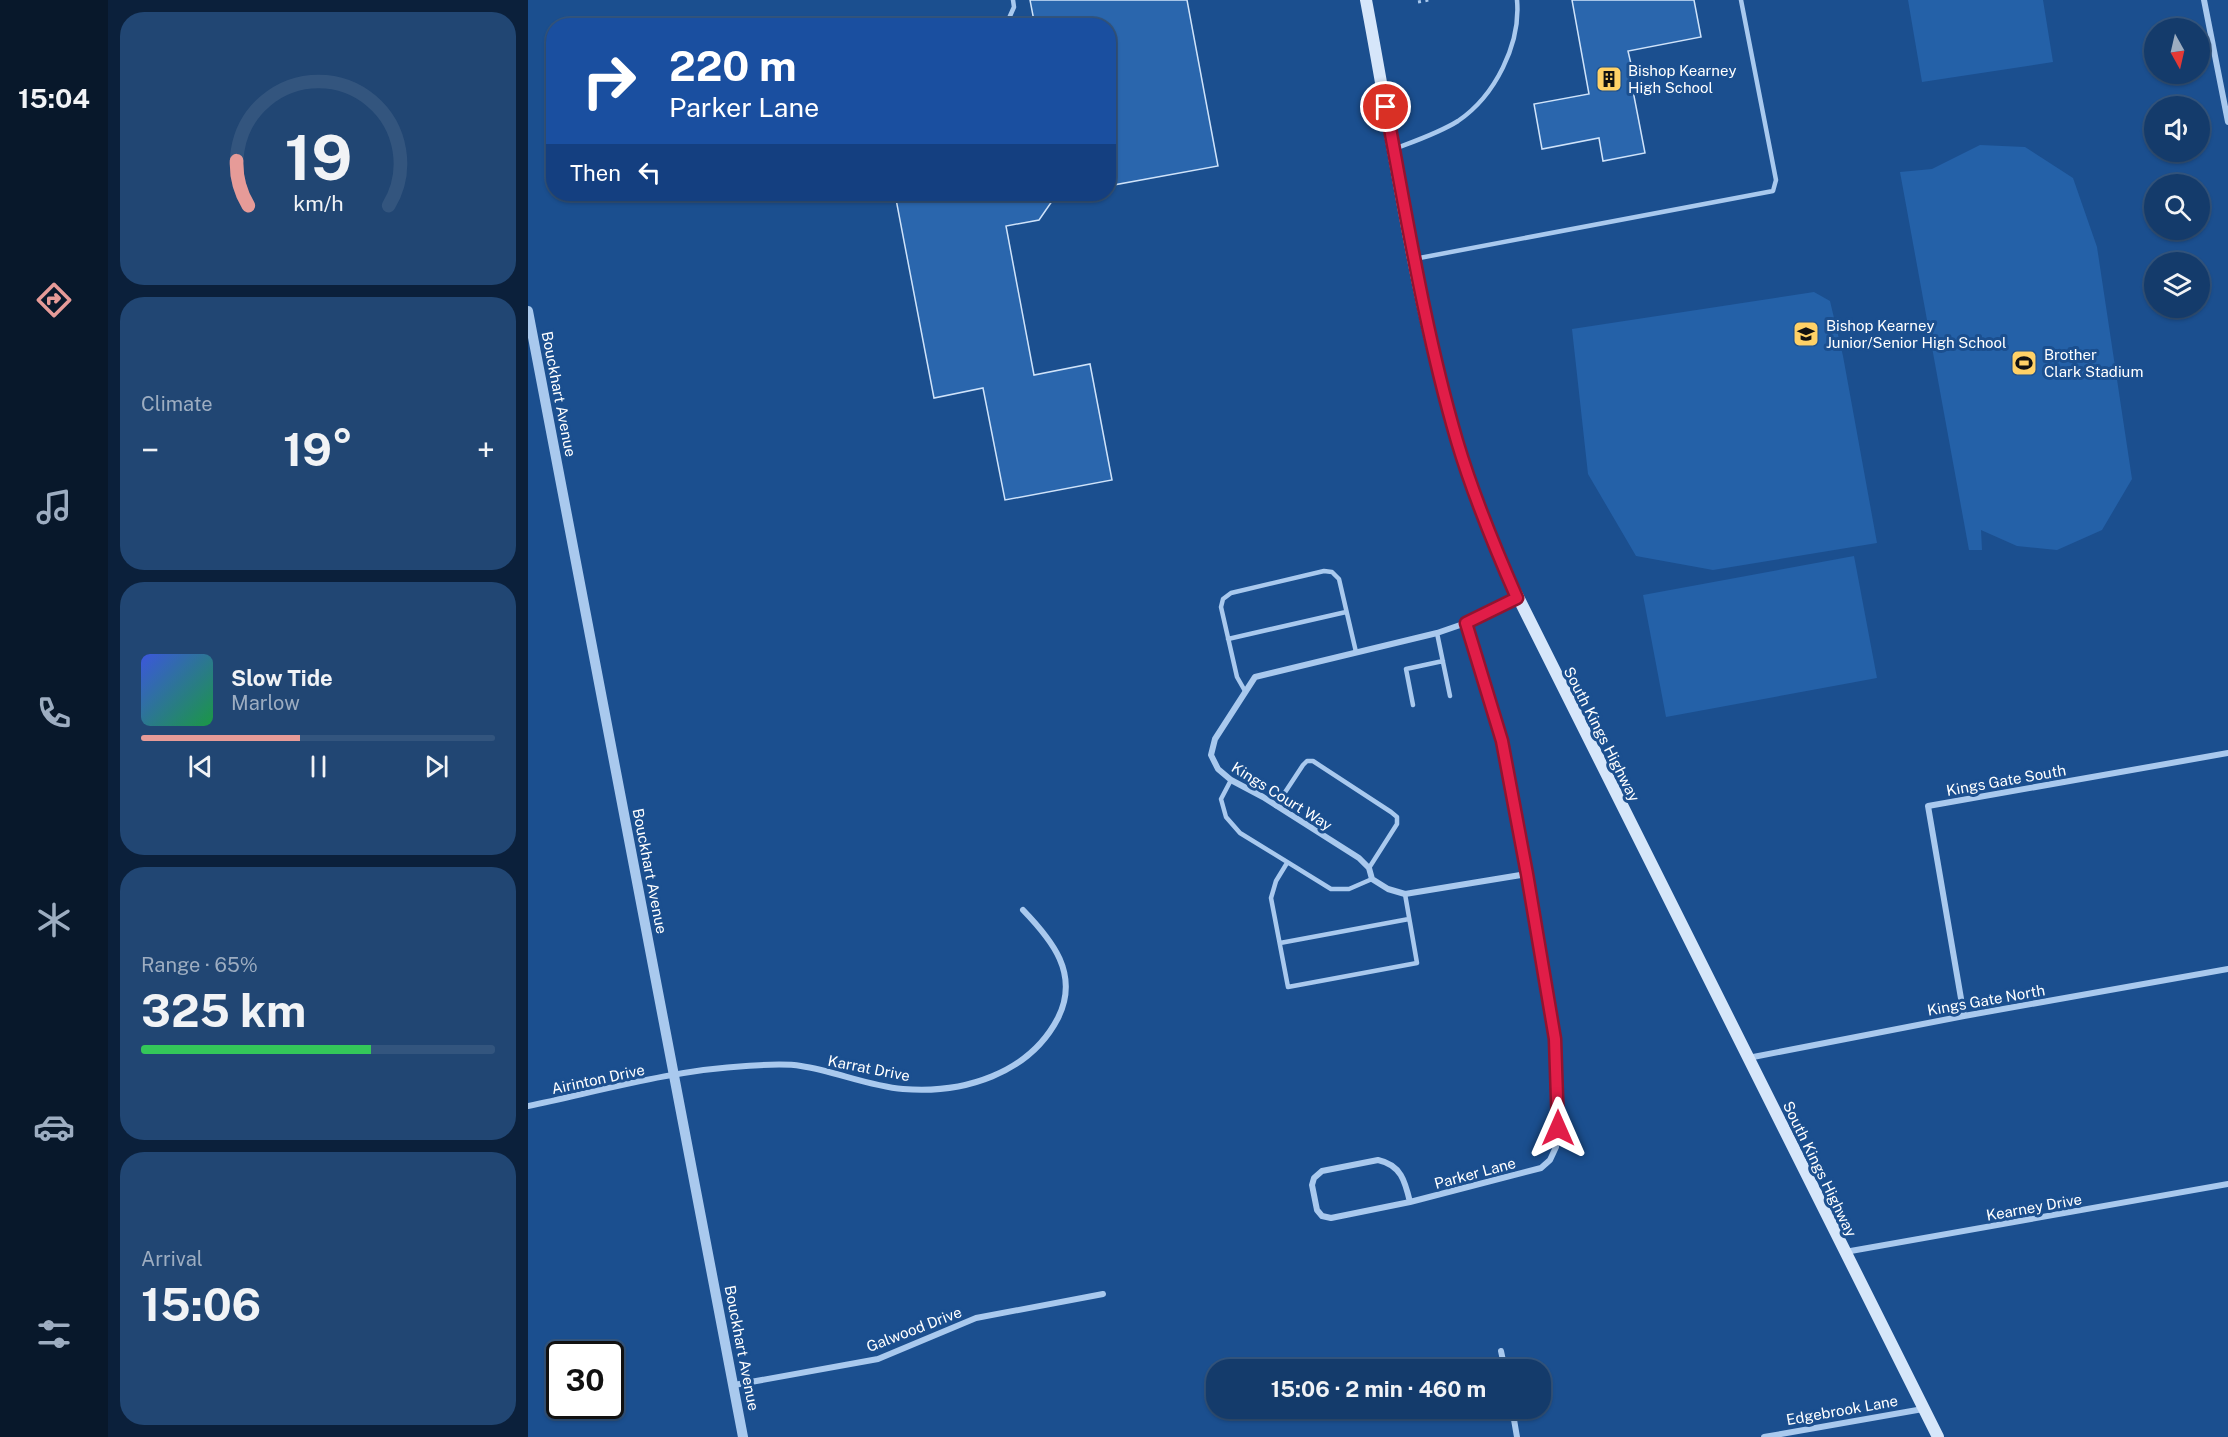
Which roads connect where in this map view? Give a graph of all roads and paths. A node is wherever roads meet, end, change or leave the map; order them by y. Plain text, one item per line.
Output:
1 (1013, 0) edge
2 (1366, 0) edge
3 (1429, 0) edge
4 (1517, 0) edge
5 (1741, 0) edge
6 (2204, 0) edge
7 (1418, 2) dead end
8 (1009, 18) edge
9 (2228, 122) edge
10 (1394, 149) junction
11 (1414, 258) junction
12 (528, 310) edge
13 (1517, 598) junction
14 (1346, 612) junction
15 (1466, 623) junction
16 (1437, 633) junction
17 (1228, 639) junction
18 (1356, 652) junction
19 (1443, 661) junction
20 (1245, 691) junction
21 (1450, 696) dead end
22 (1413, 705) dead end
23 (2228, 753) edge
24 (1231, 780) junction
25 (1276, 806) junction
26 (1287, 863) junction
27 (1369, 868) junction
28 (1527, 874) junction
29 (1372, 879) junction
30 (1405, 894) junction
31 (1023, 910) dead end
32 (1409, 919) junction
33 (1280, 943) junction
34 (2228, 969) edge
35 (1964, 1016) junction
36 (1748, 1058) junction
37 (673, 1076) junction
38 (528, 1106) edge
39 (2228, 1184) edge
40 (1410, 1202) junction
41 (1844, 1252) junction
42 (1103, 1294) dead end
43 (1501, 1351) dead end
44 (1503, 1359) edge
45 (734, 1385) junction
46 (1924, 1409) junction
47 (1514, 1419) edge
48 (743, 1437) edge
49 (1517, 1437) edge
50 (1764, 1437) edge
51 (1938, 1437) edge

1 - 8 lane
2 - 10 main road, South Kings Highway
3 - 7 path
4 - 10 lane
5 - 11 lane
6 - 9 street
10 - 11 main road, South Kings Highway
11 - 13 main road, South Kings Highway
12 - 37 street, Bouckhart Avenue
13 - 15 street
13 - 36 main road, South Kings Highway
14 - 17 lane
14 - 17 lane
14 - 18 lane
15 - 16 street, Kings Court Way
15 - 28 street, Parker Lane
16 - 18 street, Kings Court Way
16 - 19 lane
17 - 20 lane
18 - 20 street, Kings Court Way
19 - 21 lane
19 - 22 lane
20 - 24 street, Kings Court Way
23 - 35 street, Kings Gate South
24 - 25 street, Kings Court Way
24 - 26 lane
25 - 27 street, Kings Court Way
25 - 27 lane
26 - 29 lane
26 - 33 lane
27 - 29 street
28 - 30 street
28 - 40 street, Parker Lane
29 - 30 street
30 - 32 lane
31 - 37 street, Karrat Drive
32 - 33 lane
32 - 33 lane
34 - 35 street, Kings Gate North
35 - 36 street, Kings Gate North
36 - 41 main road, South Kings Highway
37 - 38 street, Airinton Drive
37 - 45 street, Bouckhart Avenue
39 - 41 street, Kearney Drive
40 - 40 street, Parker Lane
41 - 46 main road, South Kings Highway
42 - 45 street, Galwood Drive
43 - 44 street
45 - 48 street, Bouckhart Avenue
46 - 50 street, Edgebrook Lane
46 - 51 main road, South Kings Highway
47 - 49 street

